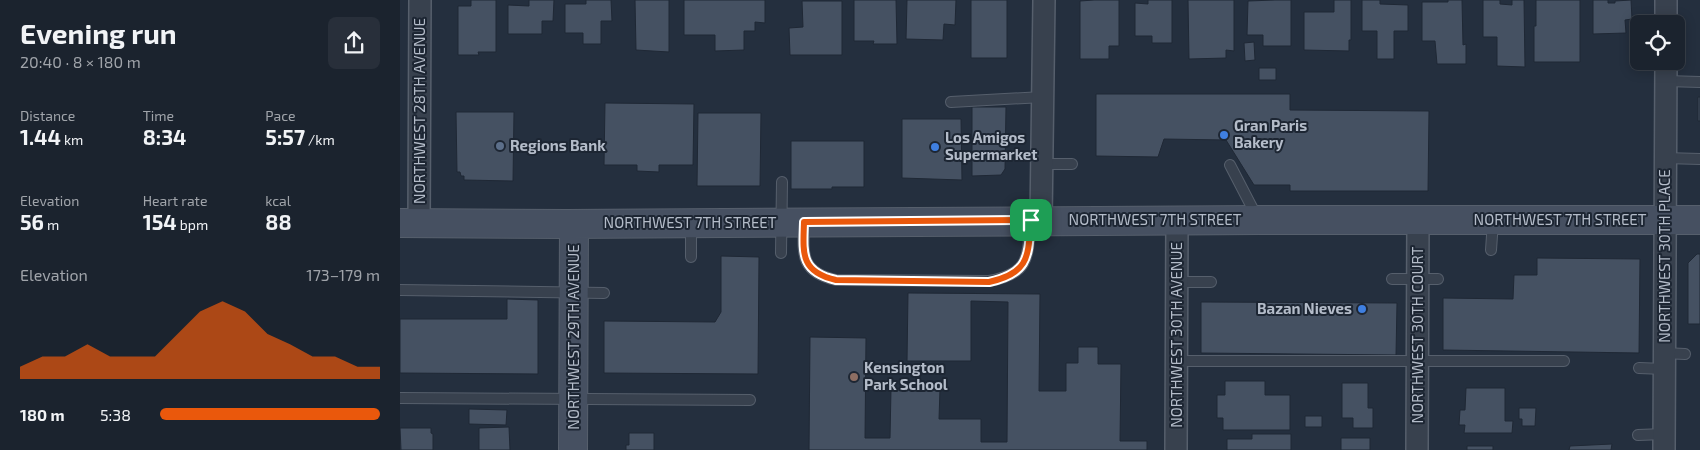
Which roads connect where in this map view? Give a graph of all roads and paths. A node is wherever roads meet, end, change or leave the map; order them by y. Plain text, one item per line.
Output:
1 (420, 0) edge
2 (1044, 0) edge
3 (1666, 0) edge
4 (1666, 15) edge
5 (1666, 71) edge
6 (1700, 82) edge
7 (1043, 97) junction
8 (952, 102) dead end
9 (1665, 158) junction
10 (1700, 159) edge
11 (1042, 164) junction
12 (1072, 164) dead end
13 (1230, 166) dead end
14 (782, 182) dead end
15 (1036, 220) junction
16 (1176, 220) junction
17 (1259, 220) junction
18 (1418, 220) junction
19 (1493, 220) junction
20 (1666, 220) junction
21 (1700, 220) edge
22 (792, 222) junction
23 (410, 223) edge
24 (691, 223) junction
25 (574, 224) junction
26 (1491, 250) dead end
27 (781, 253) dead end
28 (691, 257) dead end
29 (1392, 279) dead end
30 (1428, 280) junction
31 (1176, 282) junction
32 (1212, 282) dead end
33 (400, 290) edge
34 (574, 293) junction
35 (604, 293) dead end
36 (1685, 354) dead end
37 (1177, 361) junction
38 (1418, 361) junction
39 (1564, 361) dead end
40 (1664, 361) junction
41 (1639, 368) dead end
42 (400, 398) edge
43 (574, 399) junction
44 (750, 400) dead end
45 (1638, 435) dead end
46 (1664, 442) edge
47 (573, 450) edge
48 (1176, 450) edge
49 (1417, 450) edge

1 - 23 street, NORTHWEST 28TH AVENUE
2 - 7 street
3 - 4 street
5 - 6 lane
5 - 9 street, NORTHWEST 30TH PLACE
7 - 8 lane
7 - 11 street
9 - 10 lane
9 - 20 street, NORTHWEST 30TH PLACE
11 - 12 lane
11 - 15 street
13 - 17 lane
14 - 22 lane
15 - 16 main road, NORTHWEST 7TH STREET
15 - 22 main road, NORTHWEST 7TH STREET
15 - 22 lane
16 - 17 main road, NORTHWEST 7TH STREET
16 - 31 street, NORTHWEST 30TH AVENUE
17 - 18 main road, NORTHWEST 7TH STREET
18 - 19 main road, NORTHWEST 7TH STREET
18 - 30 street, NORTHWEST 30TH COURT
19 - 20 main road, NORTHWEST 7TH STREET
19 - 26 lane
20 - 21 main road, NORTHWEST 7TH STREET
20 - 40 street, NORTHWEST 30TH PLACE
22 - 24 main road, NORTHWEST 7TH STREET
22 - 27 lane
23 - 25 main road, NORTHWEST 7TH STREET
24 - 25 main road, NORTHWEST 7TH STREET
24 - 28 lane
25 - 34 main road, NORTHWEST 29TH AVENUE
29 - 30 lane
30 - 38 street, NORTHWEST 30TH COURT
31 - 32 lane
31 - 37 street, NORTHWEST 30TH AVENUE
33 - 34 lane
34 - 35 lane
34 - 43 main road, NORTHWEST 29TH AVENUE
36 - 40 lane
37 - 38 lane
37 - 48 street, NORTHWEST 30TH AVENUE
38 - 39 lane
38 - 49 street, NORTHWEST 30TH COURT
40 - 41 lane
40 - 46 street, NORTHWEST 30TH PLACE
42 - 43 lane
43 - 44 lane
43 - 47 main road, NORTHWEST 29TH AVENUE
45 - 46 lane

